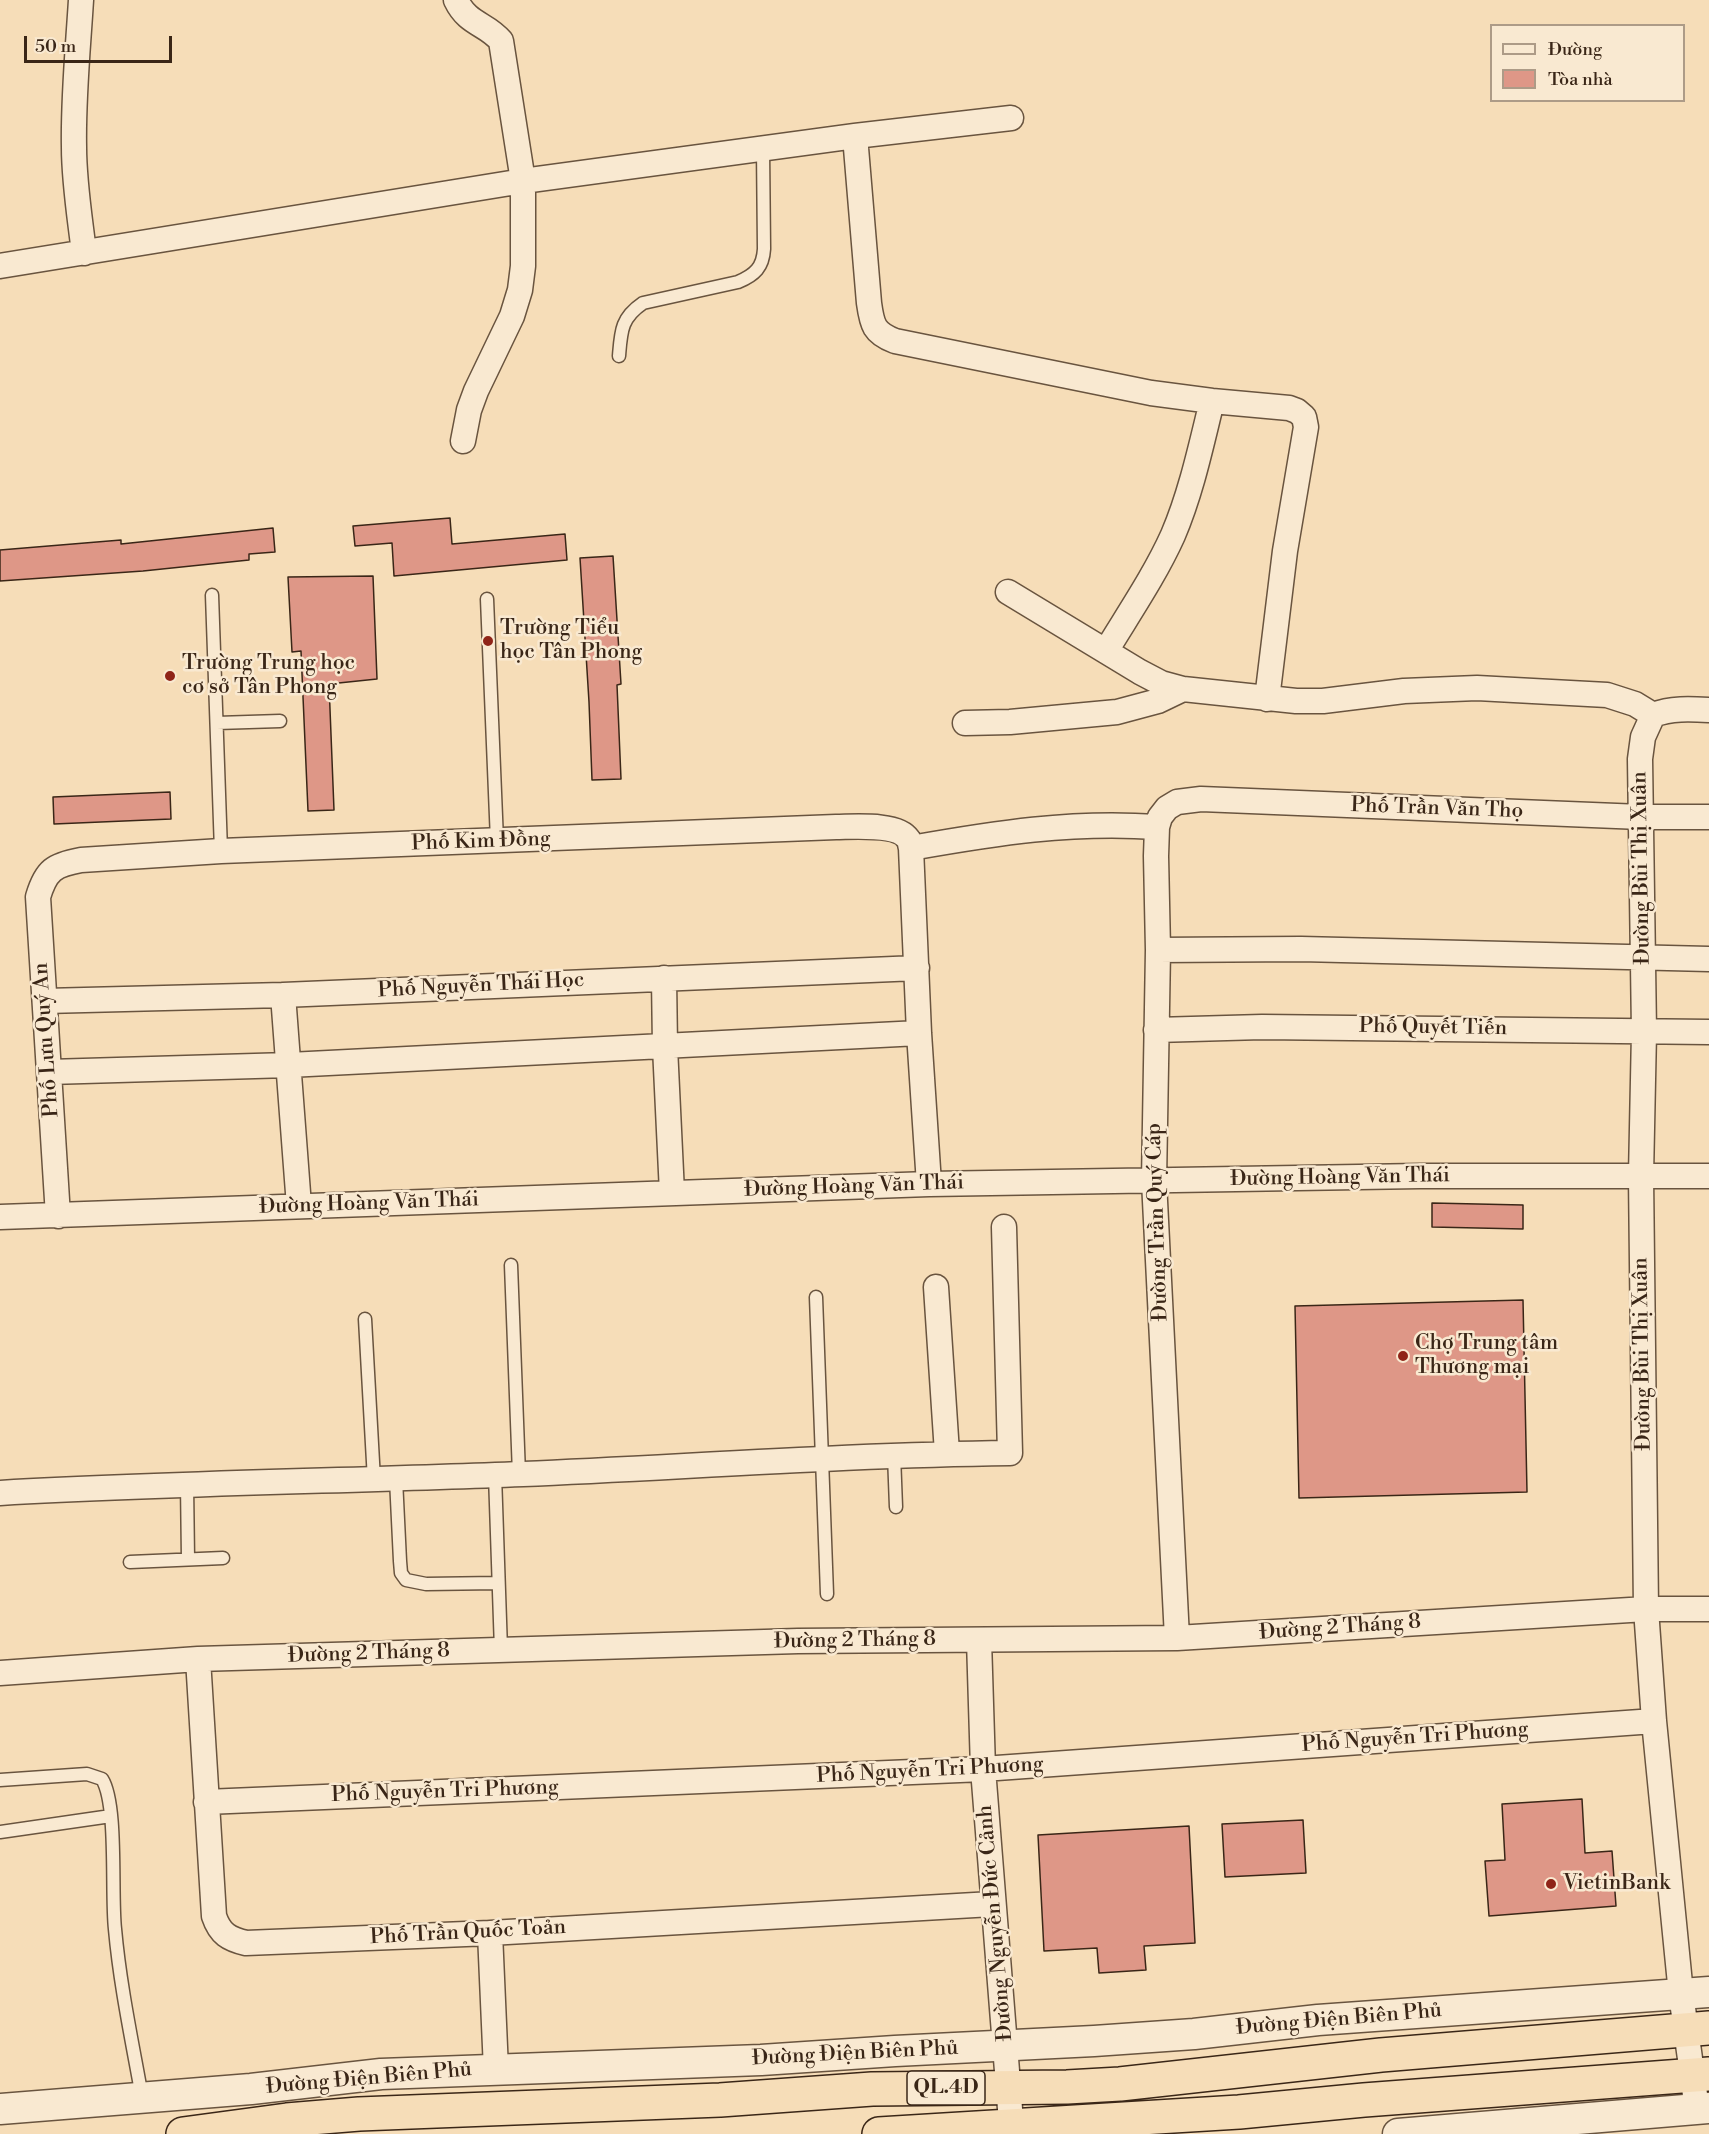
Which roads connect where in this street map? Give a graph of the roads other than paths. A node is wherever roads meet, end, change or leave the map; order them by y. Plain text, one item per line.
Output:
1 (81, 0) edge
2 (456, 0) edge
3 (1011, 118) dead end
4 (855, 136) junction
5 (763, 149) junction
6 (523, 181) junction
7 (84, 253) junction
8 (0, 266) edge
9 (619, 356) dead end
10 (1212, 402) junction
11 (463, 441) dead end
12 (1008, 592) dead end
13 (212, 594) dead end
14 (487, 599) dead end
15 (1106, 651) junction
16 (1183, 690) junction
17 (1267, 699) junction
18 (1709, 710) edge
19 (1653, 715) junction
20 (280, 721) dead end
21 (217, 723) junction
22 (965, 723) dead end
23 (1641, 817) junction
24 (1709, 817) edge
25 (1162, 818) junction
26 (497, 841) junction
27 (910, 843) junction
28 (221, 851) junction
29 (53, 868) joint
30 (1158, 950) junction
31 (1643, 958) junction
32 (1709, 958) edge
33 (917, 968) junction
34 (664, 978) junction
35 (283, 995) junction
36 (45, 1001) junction
37 (1156, 1030) junction
38 (1644, 1032) junction
39 (1709, 1032) edge
40 (919, 1034) junction
41 (665, 1047) junction
42 (289, 1065) junction
43 (49, 1072) junction
44 (1641, 1176) junction
45 (1709, 1176) edge
46 (1154, 1181) junction
47 (929, 1184) junction
48 (672, 1194) junction
49 (299, 1206) junction
50 (58, 1216) junction
51 (0, 1217) edge
52 (1004, 1227) dead end
53 (511, 1265) dead end
54 (936, 1287) dead end
55 (816, 1297) dead end
56 (365, 1319) dead end
57 (947, 1453) junction
58 (894, 1455) junction
59 (824, 1460) junction
60 (519, 1474) junction
61 (495, 1475) junction
62 (385, 1480) junction
63 (187, 1484) junction
64 (0, 1492) edge
65 (896, 1507) dead end
66 (223, 1558) dead end
67 (188, 1559) junction
68 (130, 1562) dead end
69 (497, 1583) junction
70 (827, 1594) dead end
71 (1646, 1609) junction
72 (1709, 1609) edge
73 (1177, 1638) junction
74 (979, 1640) junction
75 (501, 1650) junction
76 (198, 1659) junction
77 (0, 1673) edge
78 (1654, 1721) junction
79 (983, 1769) junction
80 (0, 1780) edge
81 (206, 1803) junction
82 (111, 1816) junction
83 (0, 1832) edge
84 (992, 1904) junction
85 (490, 1933) junction
86 (1695, 1993) edge
87 (1698, 2029) edge
88 (1006, 2046) junction
89 (496, 2070) junction
90 (1701, 2075) edge
91 (1010, 2087) junction
92 (142, 2097) junction
93 (1703, 2108) edge
94 (0, 2109) edge
95 (1012, 2130) edge
96 (183, 2134) edge
97 (879, 2134) edge
98 (1398, 2134) edge

1 - 7 street
2 - 6 street
3 - 4 street
4 - 5 street
4 - 10 street
5 - 6 street
5 - 9 lane
6 - 7 street
6 - 11 street
7 - 8 street
10 - 15 street
10 - 17 street
12 - 15 street
13 - 21 lane
14 - 26 lane
15 - 16 street
16 - 17 street
16 - 22 street
17 - 19 street
18 - 19 street
19 - 23 street, Đường Bùi Thị Xuân
20 - 21 lane
21 - 28 lane
23 - 24 street, Phố Trần Văn Thọ
23 - 25 street, Phố Trần Văn Thọ
23 - 31 street, Đường Bùi Thị Xuân
25 - 27 street
25 - 30 street, Đường Trần Quý Cáp
26 - 27 street, Phố Kim Đồng
26 - 28 street, Phố Kim Đồng
27 - 33 street
28 - 29 street, Phố Kim Đồng
29 - 36 street, Phố Lưu Quý An
30 - 31 street
30 - 37 street, Đường Trần Quý Cáp
31 - 32 street
31 - 38 street, Đường Bùi Thị Xuân
33 - 34 street, Phố Nguyễn Thái Học
33 - 40 street
34 - 35 street, Phố Nguyễn Thái Học
34 - 41 street
35 - 36 street, Phố Nguyễn Thái Học
35 - 42 street
36 - 43 street, Phố Lưu Quý An
37 - 38 street, Phố Quyết Tiến
37 - 46 street, Đường Trần Quý Cáp
38 - 39 street, Phố Quyết Tiến
38 - 44 street, Đường Bùi Thị Xuân
40 - 41 street
40 - 47 street
41 - 42 street
41 - 48 street
42 - 43 street
42 - 49 street
43 - 50 street, Phố Lưu Quý An
44 - 45 street, Đường Hoàng Văn Thái
44 - 46 street, Đường Hoàng Văn Thái
44 - 71 street, Đường Bùi Thị Xuân
46 - 47 street, Đường Hoàng Văn Thái
46 - 73 street, Đường Trần Quý Cáp
47 - 48 street, Đường Hoàng Văn Thái
48 - 49 street, Đường Hoàng Văn Thái
49 - 50 street, Đường Hoàng Văn Thái
50 - 51 street, Đường Hoàng Văn Thái
52 - 57 street
53 - 60 lane
54 - 57 street
55 - 59 lane
56 - 62 lane
57 - 58 street
58 - 59 street
58 - 65 lane
59 - 60 street
59 - 70 lane
60 - 61 street
61 - 62 street
61 - 69 lane
62 - 63 street
62 - 69 lane
63 - 64 street
63 - 67 lane
66 - 67 lane
67 - 68 lane
69 - 75 lane
71 - 72 street, Đường 2 Tháng 8
71 - 73 street, Đường 2 Tháng 8
71 - 78 street, Đường Bùi Thị Xuân
73 - 74 street, Đường 2 Tháng 8
74 - 75 street, Đường 2 Tháng 8
74 - 79 street, Đường Nguyễn Đức Cảnh
75 - 76 street, Đường 2 Tháng 8
76 - 77 street, Đường 2 Tháng 8
76 - 81 street, Phố Trần Quốc Toản
78 - 79 street, Phố Nguyễn Tri Phương
78 - 86 street, Đường Bùi Thị Xuân
79 - 81 street, Phố Nguyễn Tri Phương
79 - 84 street, Đường Nguyễn Đức Cảnh
80 - 82 lane
81 - 85 street, Phố Trần Quốc Toản
82 - 83 lane
82 - 92 lane
84 - 85 street, Phố Trần Quốc Toản
84 - 88 street, Đường Nguyễn Đức Cảnh
85 - 89 street
86 - 87 street, Đường Bùi Thị Xuân
86 - 88 street, Đường Điện Biên Phủ / QL.4D
87 - 90 street, Đường Bùi Thị Xuân
87 - 91 highway, Đường Điện Biên Phủ / QL.4D
88 - 89 street, Đường Điện Biên Phủ / QL.4D
88 - 91 street, Đường Nguyễn Đức Cảnh
89 - 92 street, Đường Điện Biên Phủ / QL.4D
90 - 93 street, Đường Bùi Thị Xuân
90 - 95 highway, QL.4D
91 - 95 street, Đường Nguyễn Đức Cảnh
91 - 96 highway, Đường Điện Biên Phủ / QL.4D
92 - 94 street, Đường Điện Biên Phủ / QL.4D
93 - 98 street
95 - 97 highway, QL.4D

